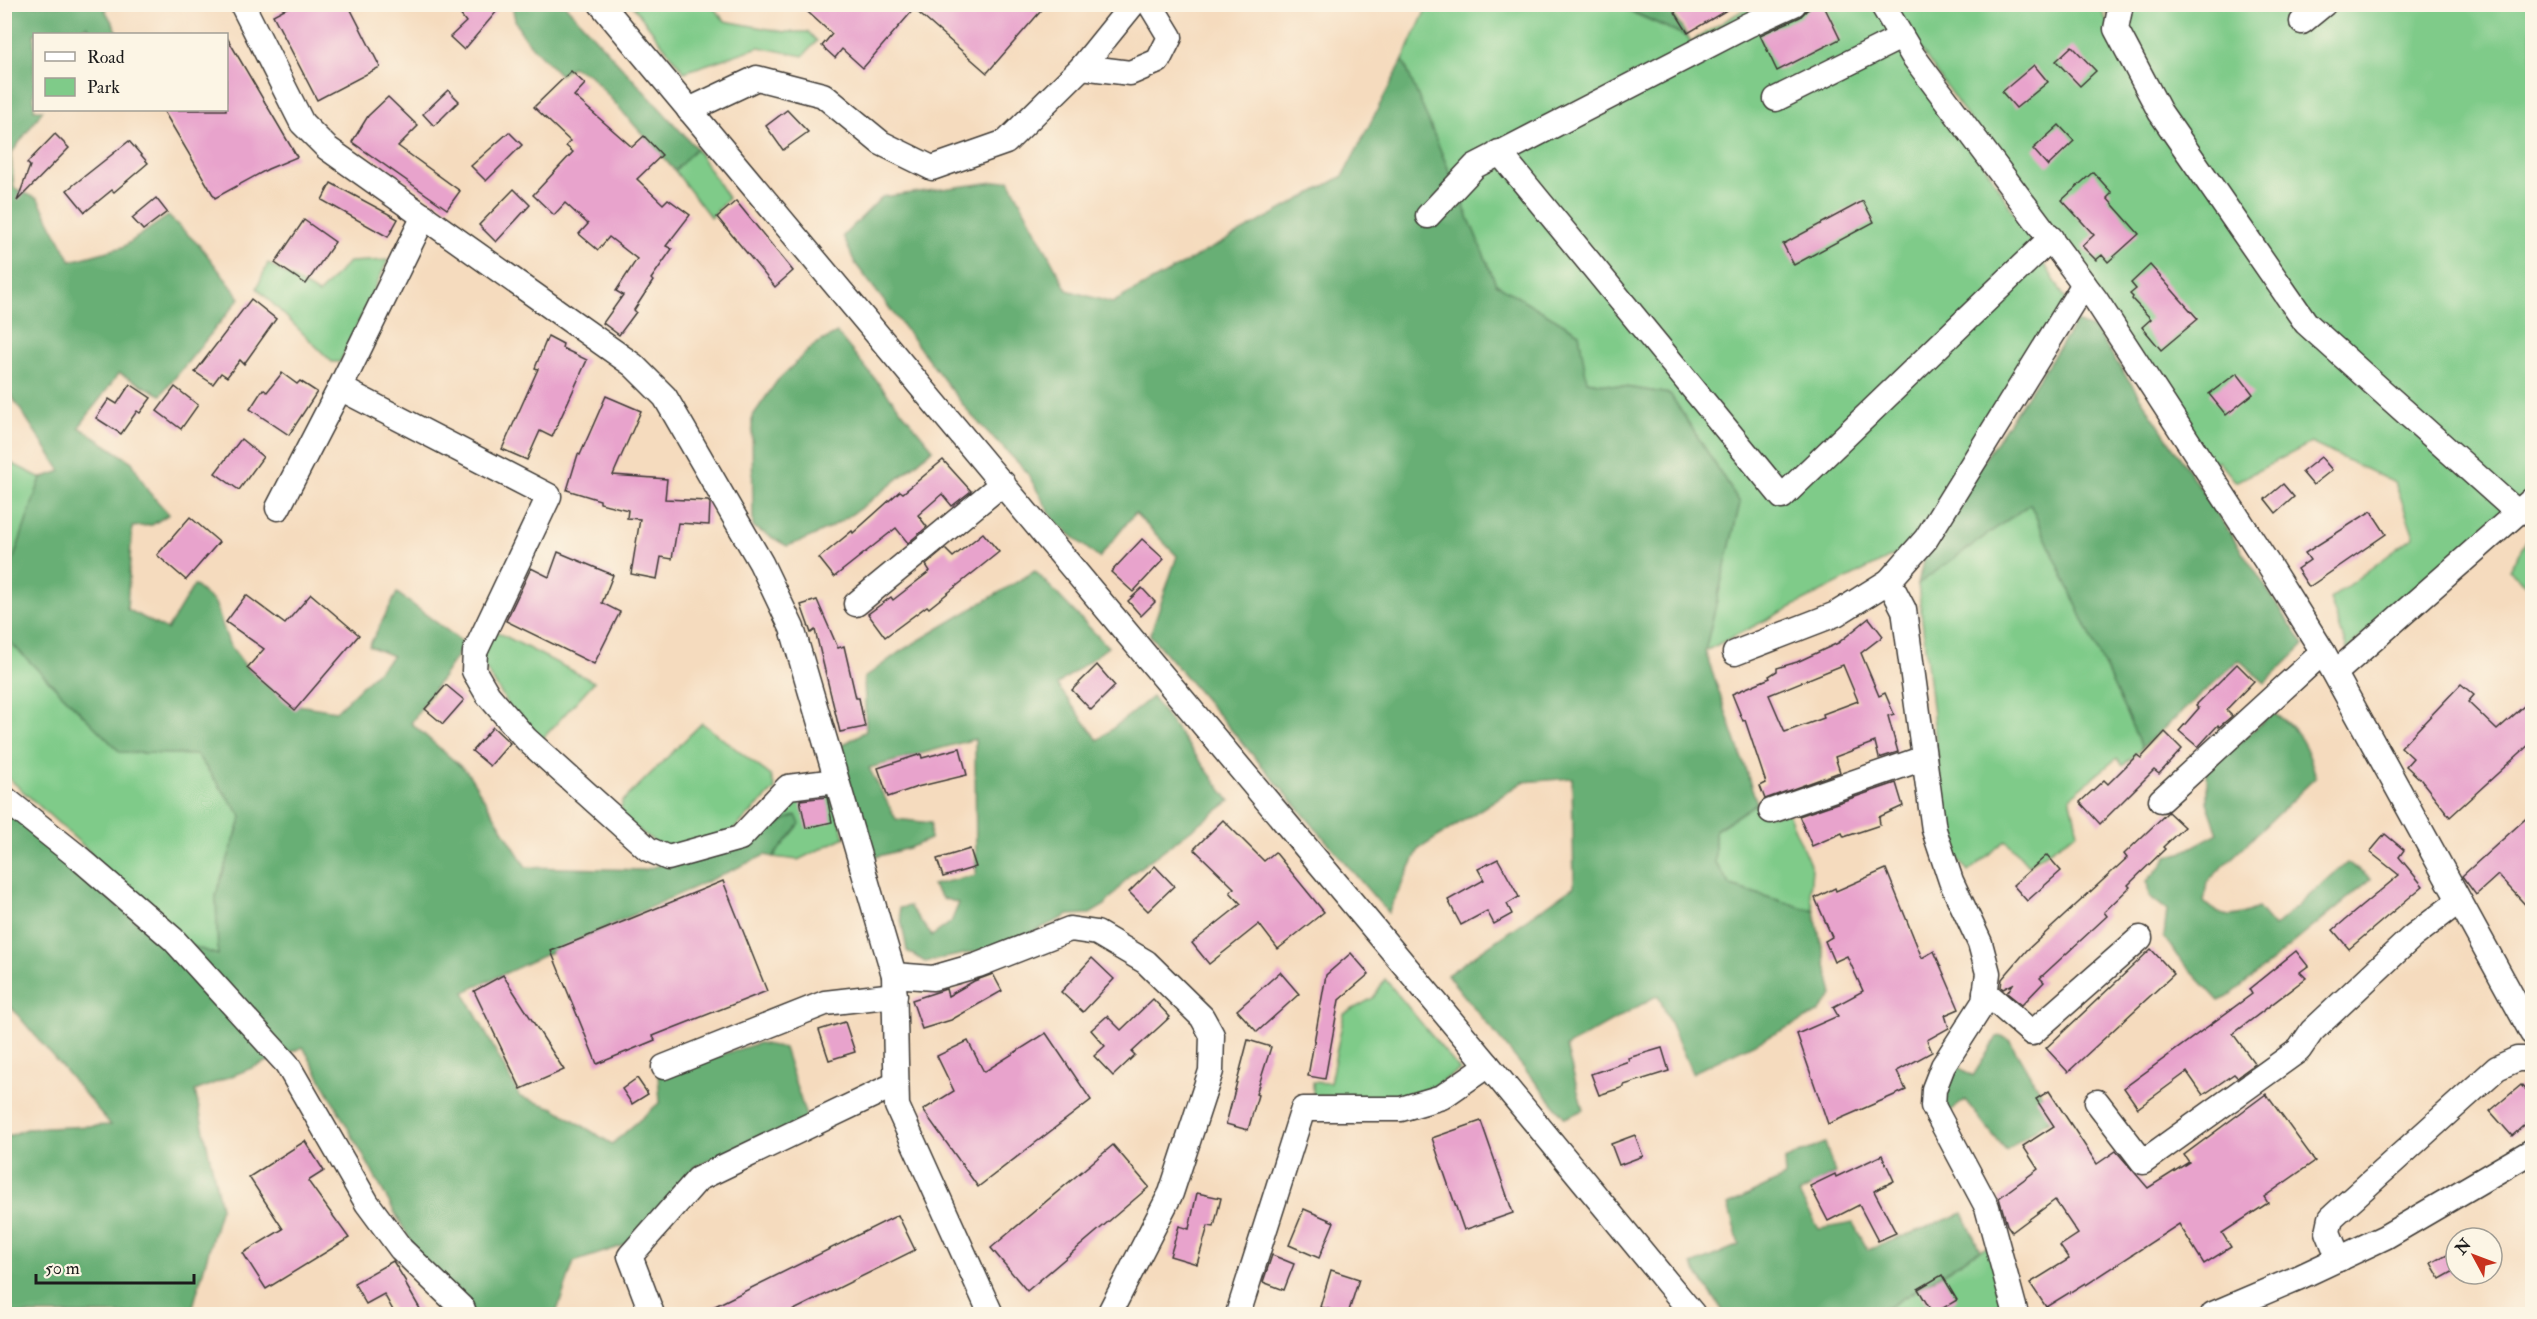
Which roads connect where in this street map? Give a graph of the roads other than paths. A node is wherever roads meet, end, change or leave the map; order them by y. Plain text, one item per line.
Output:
1 (242, 4) edge
2 (601, 4) edge
3 (1133, 4) edge
4 (1150, 4) edge
5 (1794, 4) edge
6 (1882, 4) edge
7 (2121, 4) edge
8 (2324, 4) edge
9 (2302, 22) dead end
10 (1901, 37) junction
11 (1082, 67) junction
12 (1776, 99) dead end
13 (689, 110) junction
14 (1499, 152) junction
15 (424, 216) junction
16 (1428, 216) dead end
17 (2051, 238) junction
18 (2084, 284) junction
19 (340, 388) junction
20 (1003, 483) junction
21 (2525, 506) edge
22 (278, 508) dead end
23 (1889, 581) junction
24 (856, 604) dead end
25 (2323, 652) junction
26 (1735, 653) dead end
27 (2335, 673) junction
28 (1924, 758) junction
29 (836, 781) junction
30 (4, 798) edge
31 (2161, 800) dead end
32 (1771, 811) dead end
33 (2460, 901) junction
34 (2140, 938) dead end
35 (895, 985) junction
36 (1985, 992) junction
37 (2532, 1033) edge
38 (2532, 1059) edge
39 (1488, 1065) junction
40 (664, 1067) dead end
41 (896, 1084) junction
42 (2097, 1102) dead end
43 (2532, 1151) edge
44 (2339, 1259) junction
45 (1244, 1313) edge
46 (464, 1314) edge
47 (652, 1314) edge
48 (992, 1314) edge
49 (1109, 1314) edge
50 (1693, 1314) edge
51 (2016, 1314) edge
52 (2212, 1314) edge

1 - 15 street
2 - 13 street
3 - 11 street
4 - 11 street
5 - 14 street
6 - 10 street
7 - 21 street
8 - 9 street
10 - 12 street
10 - 17 street
11 - 13 street
13 - 20 street
14 - 16 street
14 - 17 street
15 - 19 street
15 - 29 street
17 - 18 street
18 - 23 street
18 - 25 street
19 - 22 street
19 - 29 street
20 - 24 street
20 - 39 street
21 - 27 street
23 - 26 street
23 - 28 street
25 - 27 street
25 - 31 street
27 - 33 street
28 - 32 street
28 - 36 street
29 - 35 street
30 - 46 street
33 - 37 street
33 - 42 street
34 - 36 street
35 - 40 street
35 - 41 street
35 - 49 street
36 - 51 street
38 - 44 street
39 - 45 street
39 - 50 street
41 - 47 street
41 - 48 street
43 - 44 street
44 - 52 street

